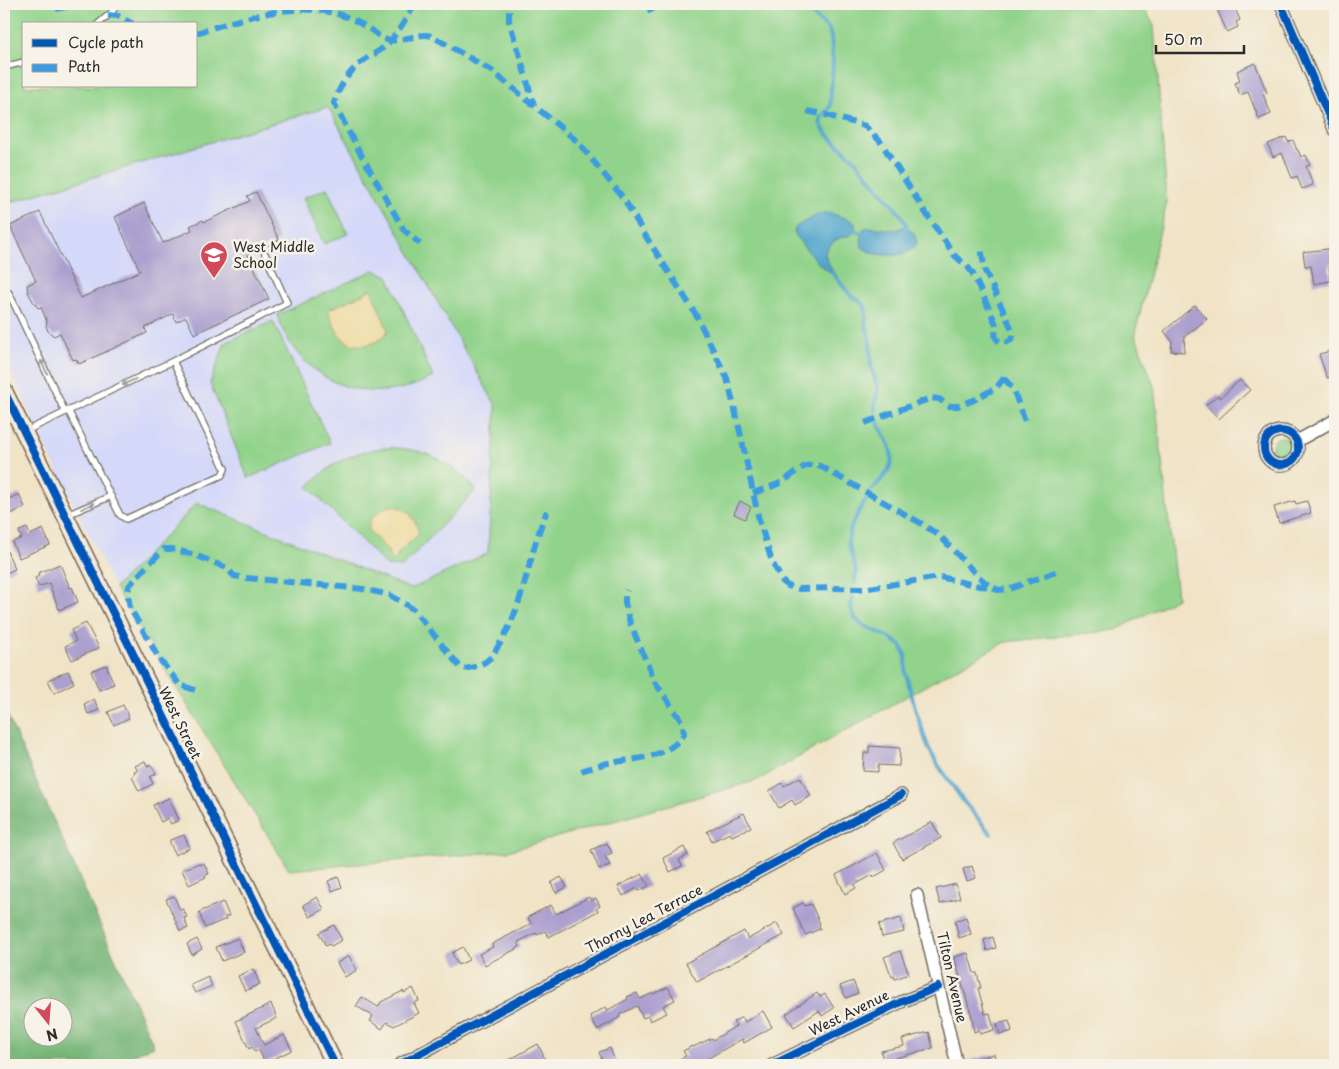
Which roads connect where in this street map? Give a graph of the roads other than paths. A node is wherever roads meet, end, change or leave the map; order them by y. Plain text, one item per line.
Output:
1 (116, 4) edge
2 (1281, 4) edge
3 (100, 22) edge
4 (22, 62) edge
5 (4, 67) edge
6 (1335, 131) edge
7 (265, 254) dead end
8 (4, 291) edge
9 (173, 361) junction
10 (4, 391) edge
11 (66, 411) junction
12 (1335, 420) edge
13 (24, 432) junction
14 (1297, 441) dead end
15 (111, 496) junction
16 (65, 516) junction
17 (901, 795) dead end
18 (917, 895) dead end
19 (938, 987) junction
20 (790, 1061) edge
21 (335, 1065) edge
22 (399, 1065) edge
23 (772, 1065) edge
24 (957, 1065) edge

1 - 3 lane
2 - 6 street
4 - 5 lane
7 - 9 lane
11 -> 8 lane
9 -> 11 lane
9 - 15 lane
10 - 13 street, West Street
11 - 13 lane
11 - 15 lane
12 - 14 street
13 - 16 street, West Street
16 -> 15 lane
16 - 21 street, West Street
17 - 22 street, Thorny Lea Terrace
18 - 19 street, Tilton Avenue
19 - 20 street, West Avenue
19 - 24 street, Tilton Avenue
20 - 23 street, West Avenue

